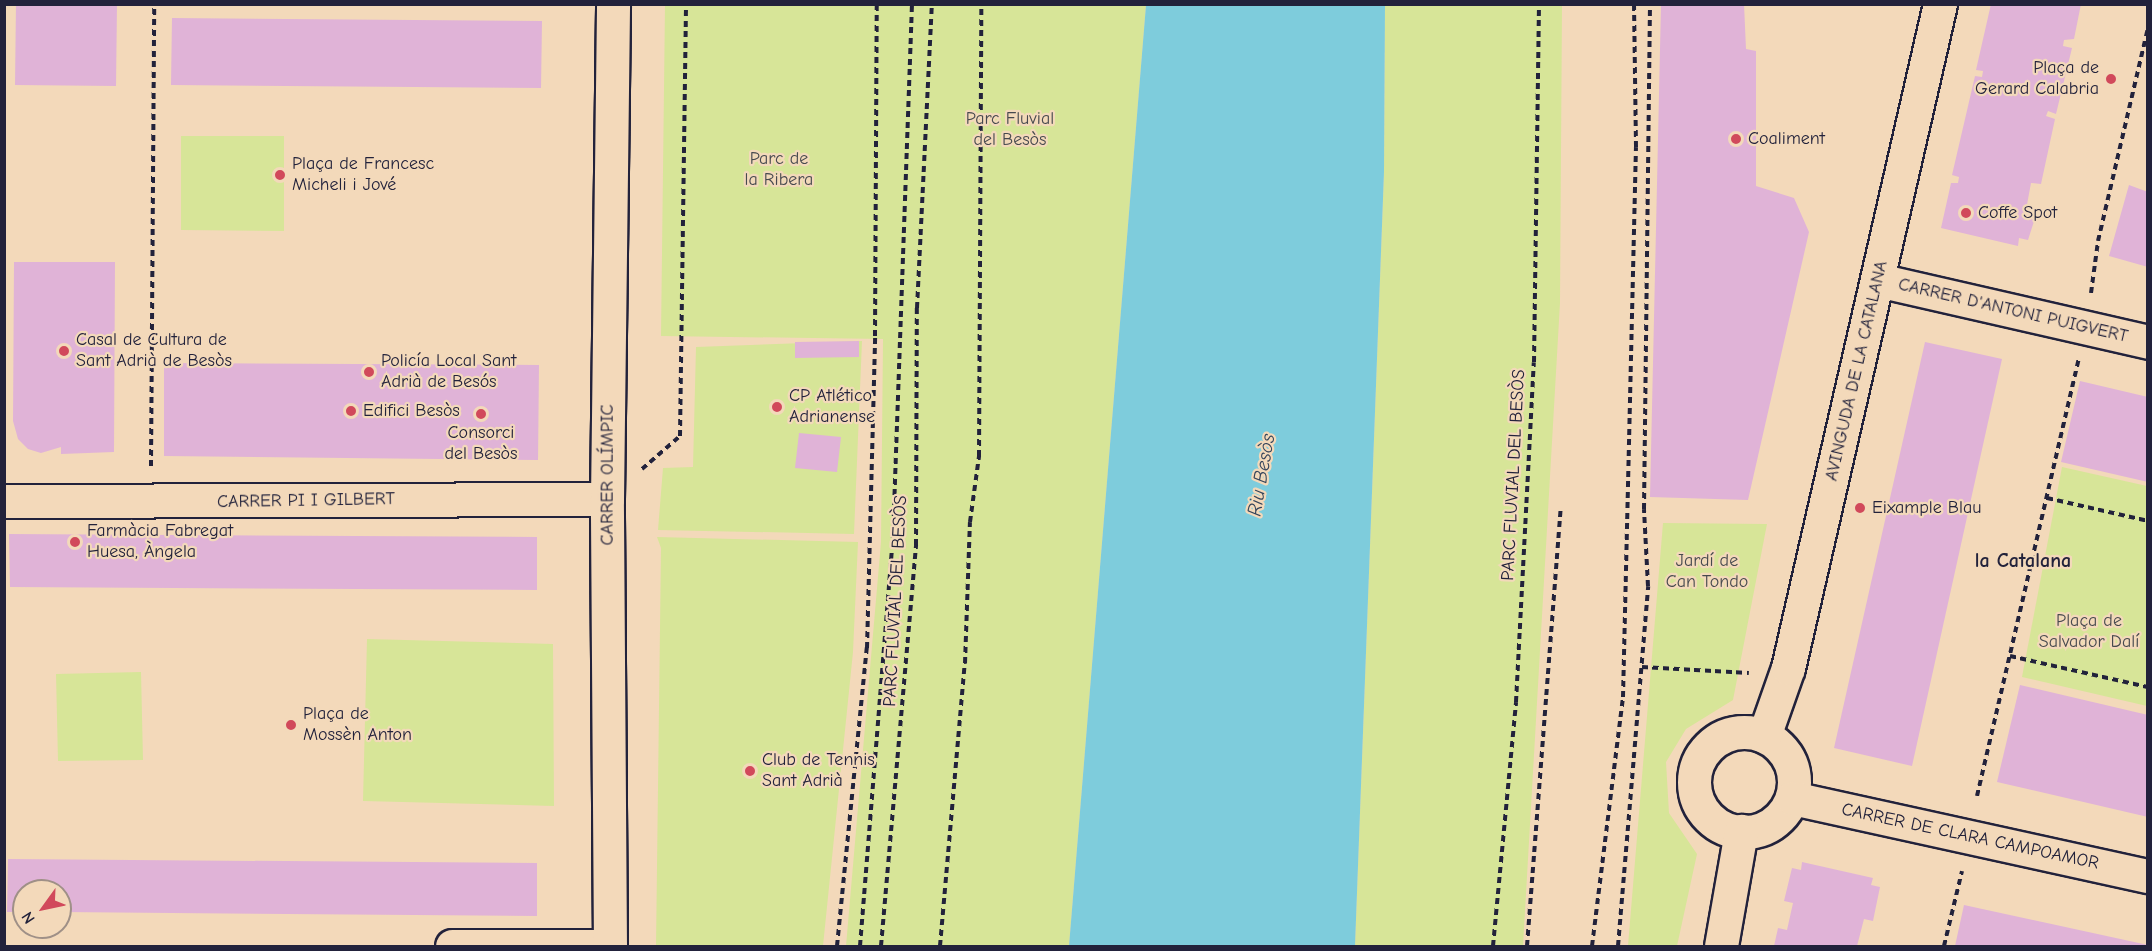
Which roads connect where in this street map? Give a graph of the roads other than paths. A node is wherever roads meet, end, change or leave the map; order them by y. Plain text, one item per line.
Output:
1 (613, 4) edge
2 (1940, 4) edge
3 (1878, 280) junction
4 (2148, 342) edge
5 (607, 499) junction
6 (4, 501) edge
7 (1764, 736) junction
8 (1792, 798) junction
9 (1741, 831) junction
10 (2148, 876) edge
11 (452, 946) edge
12 (610, 946) edge
13 (1721, 946) edge

1 - 5 street, CARRER OLÍMPIC
2 - 3 street, AVINGUDA DE LA CATALANA
3 - 4 street, CARRER D'ANTONI PUIGVERT
3 - 7 street, AVINGUDA DE LA CATALANA
5 - 6 street, CARRER PI I GILBERT
5 - 12 street, CARRER OLÍMPIC
7 - 8 street
7 - 9 street
8 - 9 street
8 - 10 street, CARRER DE CLARA CAMPOAMOR
9 - 13 street
11 - 12 street

